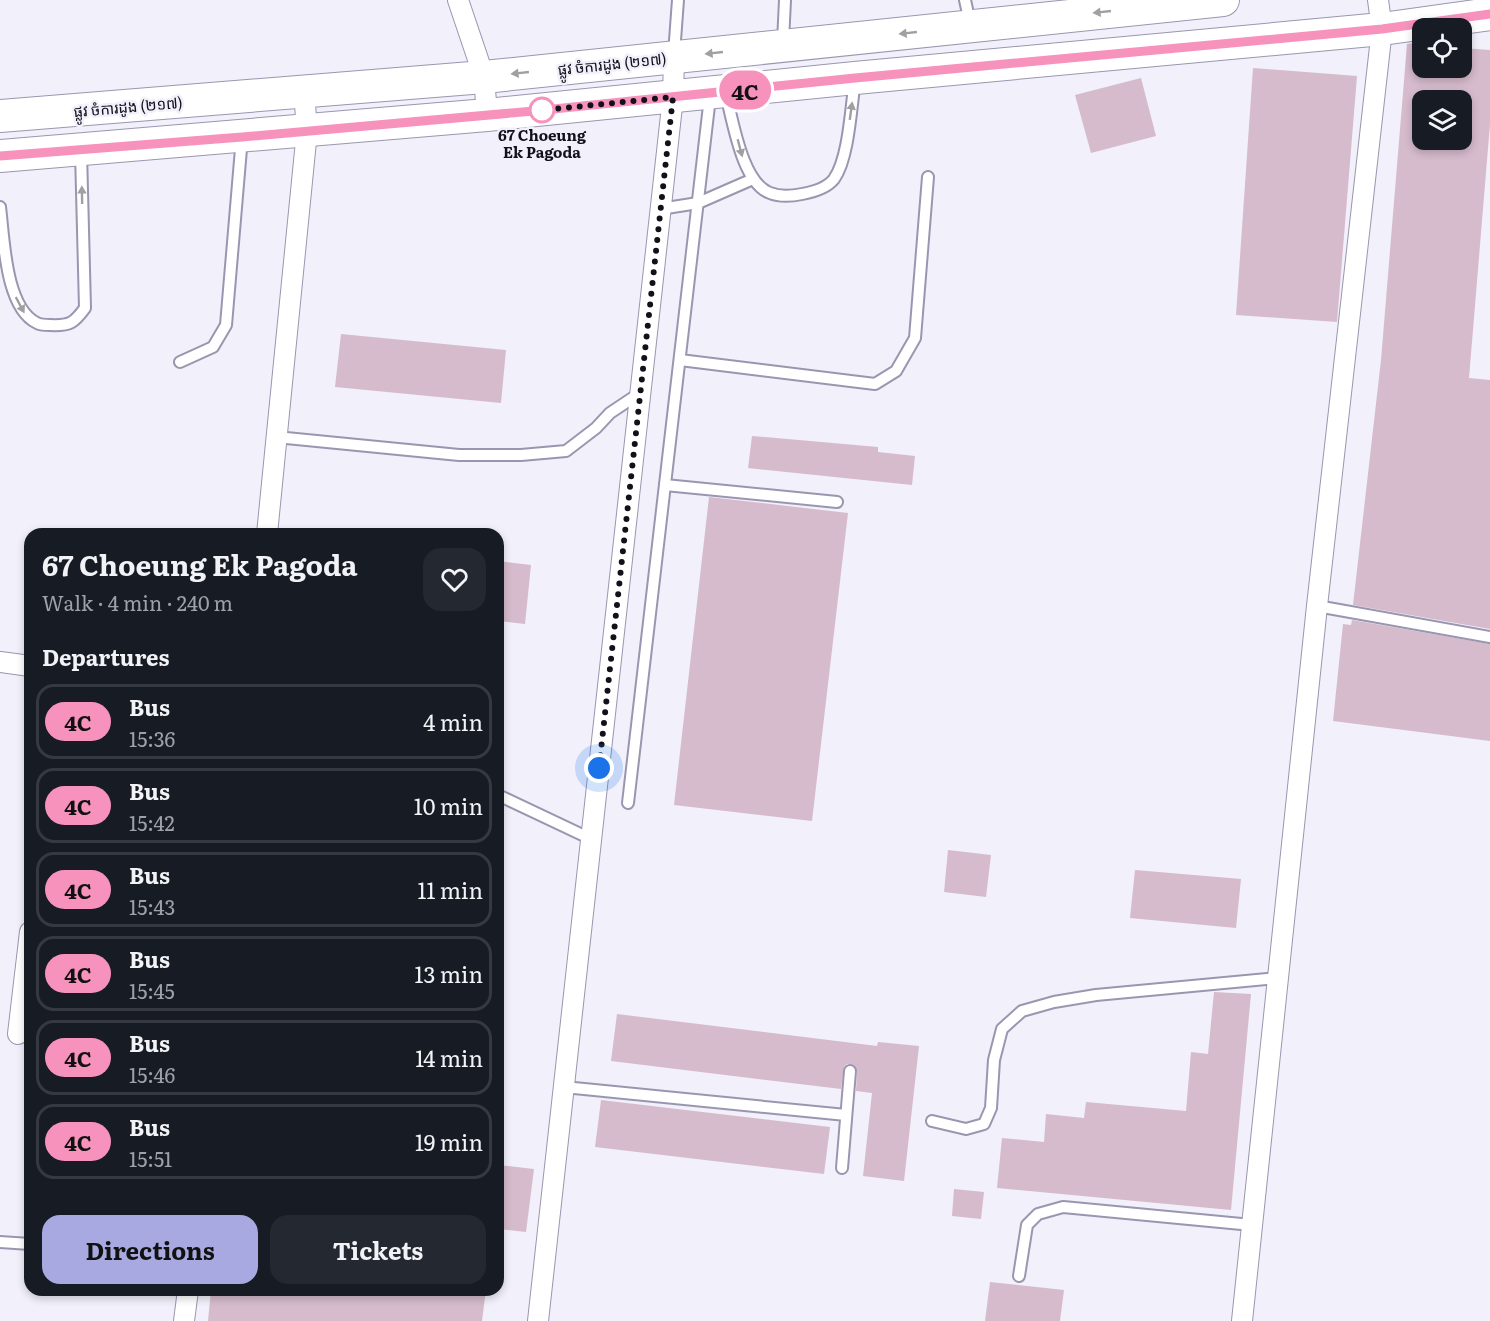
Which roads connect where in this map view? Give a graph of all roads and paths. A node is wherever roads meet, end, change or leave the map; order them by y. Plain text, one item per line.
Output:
1 (458, 0) edge
2 (678, 0) edge
3 (785, 0) edge
4 (1223, 0) edge
5 (968, 13) edge
6 (1380, 14) edge
7 (1490, 14) edge
8 (783, 46) junction
9 (674, 57) junction
10 (484, 77) junction
11 (855, 78) junction
12 (304, 91) junction
13 (718, 93) junction
14 (673, 97) junction
15 (32, 114) junction
16 (488, 115) junction
17 (0, 116) edge
18 (307, 131) junction
19 (242, 137) junction
20 (81, 149) junction
21 (33, 153) junction
22 (0, 156) edge
23 (928, 177) dead end
24 (753, 179) junction
25 (698, 203) junction
26 (0, 207) edge
27 (660, 209) junction
28 (680, 360) junction
29 (180, 362) dead end
30 (640, 393) junction
31 (276, 437) junction
32 (665, 485) junction
33 (837, 502) dead end
34 (268, 528) edge
35 (1317, 606) junction
36 (1490, 637) edge
37 (0, 662) edge
38 (24, 665) edge
39 (504, 798) edge
40 (628, 803) dead end
41 (591, 839) junction
42 (1278, 978) junction
43 (24, 983) edge
44 (18, 1034) dead end
45 (850, 1071) dead end
46 (564, 1087) junction
47 (846, 1115) junction
48 (932, 1121) dead end
49 (842, 1168) dead end
50 (1252, 1225) junction
51 (0, 1242) edge
52 (24, 1244) edge
53 (1019, 1276) dead end
54 (187, 1296) edge
55 (184, 1321) edge
56 (538, 1321) edge
57 (1242, 1321) edge

1 - 10 street
2 - 9 lane
3 - 8 lane
4 -> 5 main road, ផ្លូវ ចំការដូង (២១៧)
5 -> 8 main road, ផ្លូវ ចំការដូង (២១៧)
6 - 7 main road
6 - 11 main road
6 - 35 street
8 -> 9 main road, ផ្លូវ ចំការដូង (២១៧)
9 -> 10 main road, ផ្លូវ ចំការដូង (២១៧)
9 - 14 street
10 - 12 main road, ផ្លូវ ចំការដូង (២១៧)
10 - 16 street
11 - 13 main road
24 -> 11 lane
12 - 15 main road, ផ្លូវ ចំការដូង (២១៧)
12 - 18 street
13 - 14 main road
13 -> 24 lane
13 - 25 lane
14 - 16 main road
14 - 27 street
15 - 17 main road, ផ្លូវ ចំការដូង (២១៧)
15 - 21 main road
16 - 18 main road
18 - 19 main road
18 - 31 street
19 - 20 main road
19 - 29 lane
20 - 21 main road
26 -> 20 lane
21 - 22 main road
23 - 28 lane
24 - 25 lane
25 - 27 lane
25 - 28 lane
27 - 30 street
28 - 32 lane
30 - 31 lane
30 - 41 street
31 - 34 street
32 - 33 lane
32 - 40 lane
35 - 36 lane
35 - 42 street
37 - 38 street
39 - 41 lane
41 - 46 street
42 - 48 lane
42 - 50 street
43 - 44 street
45 - 47 lane
46 - 47 lane
46 - 56 street
47 - 49 lane
50 - 53 lane
50 - 57 street
51 - 52 lane
54 - 55 street

